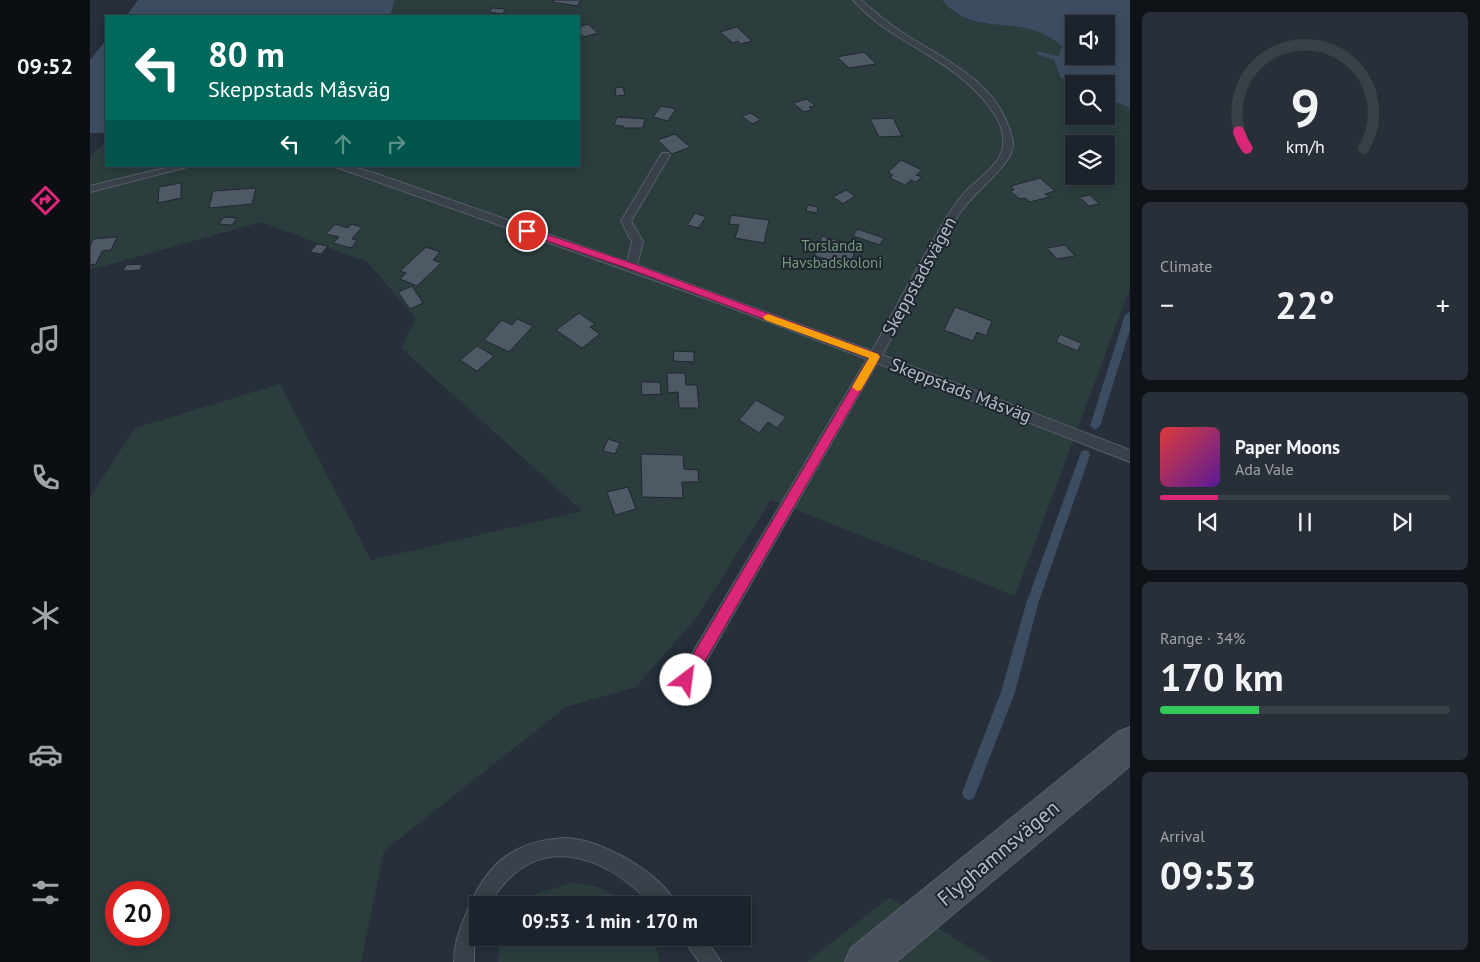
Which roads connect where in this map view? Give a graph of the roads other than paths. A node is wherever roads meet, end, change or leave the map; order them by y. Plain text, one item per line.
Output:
1 (858, 0) edge
2 (666, 156) dead end
3 (182, 167) edge
4 (342, 167) edge
5 (90, 189) edge
6 (630, 266) junction
7 (875, 357) junction
8 (1130, 456) edge
9 (686, 680) dead end
10 (1130, 744) edge
11 (485, 896) edge
12 (658, 896) edge
13 (469, 930) edge
14 (699, 946) edge
15 (464, 962) edge
16 (711, 962) edge
17 (865, 962) edge

1 - 7 lane, Skeppstadsvägen
2 - 6 lane
3 - 5 lane
4 - 6 lane, Skeppstads Måsväg
6 - 7 lane, Skeppstads Måsväg
7 - 8 lane, Skeppstads Måsväg
7 - 9 lane, Skeppstadsvägen
10 - 17 street, Flyghamnsvägen
11 - 12 lane
13 - 15 lane
14 - 16 lane

